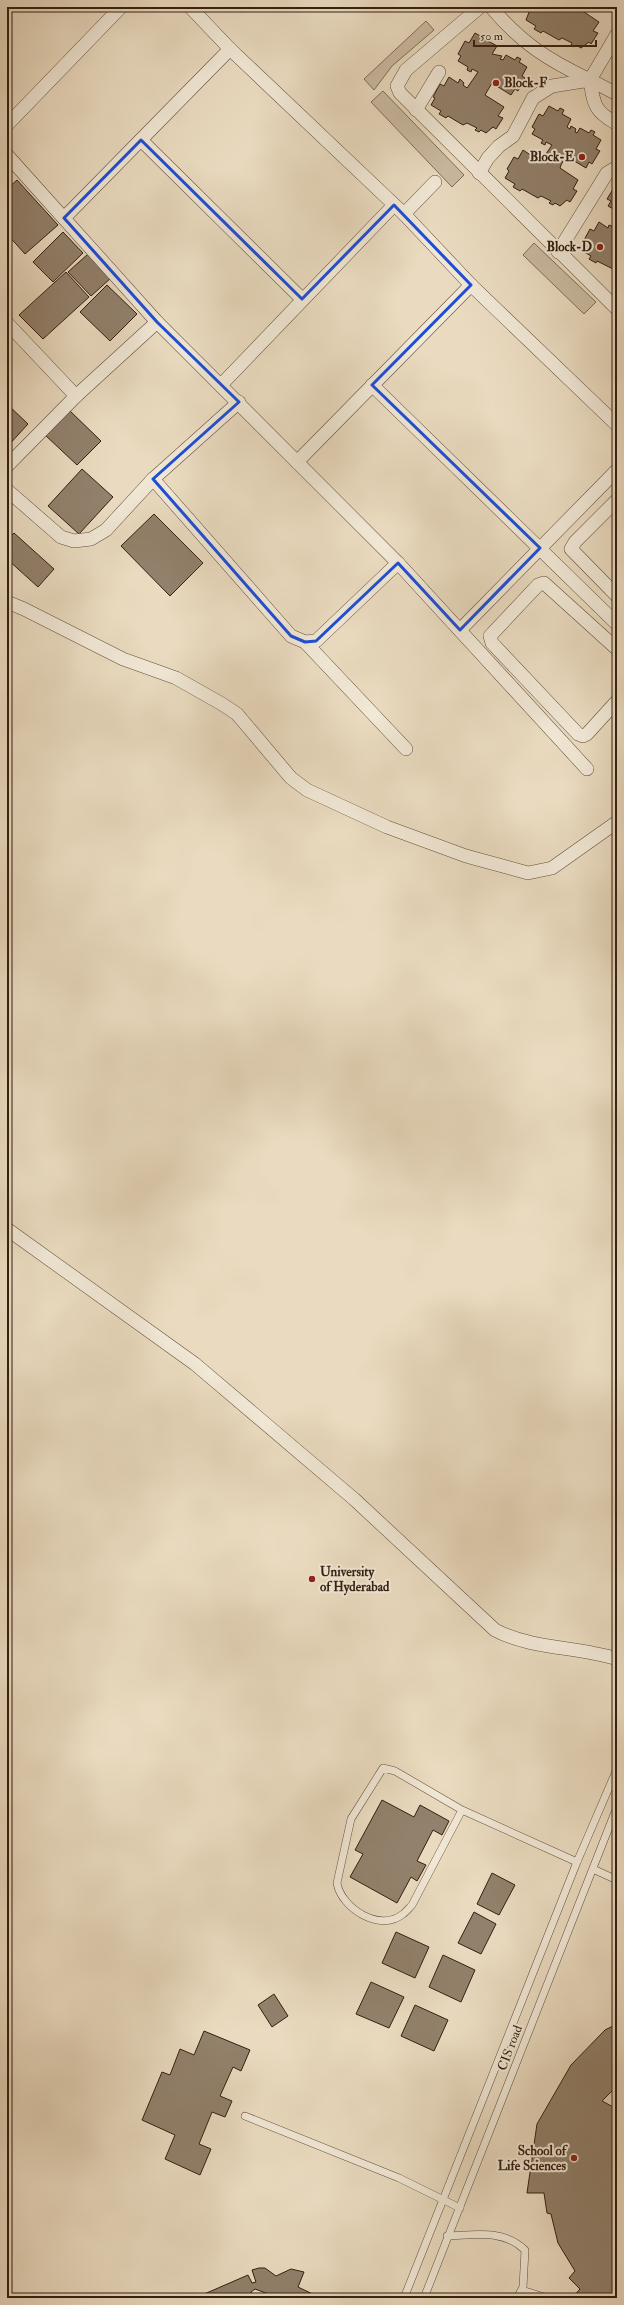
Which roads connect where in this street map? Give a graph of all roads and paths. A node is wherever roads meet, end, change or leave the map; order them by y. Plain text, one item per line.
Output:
1 (121, 7) edge
2 (190, 7) edge
3 (480, 7) edge
4 (490, 7) edge
5 (615, 41) edge
6 (230, 49) junction
7 (439, 72) dead end
8 (590, 80) junction
9 (617, 94) edge
10 (416, 110) junction
11 (617, 124) edge
12 (7, 125) edge
13 (141, 140) junction
14 (7, 154) edge
15 (617, 167) edge
16 (479, 173) junction
17 (435, 182) dead end
18 (394, 205) junction
19 (404, 214) junction
20 (64, 218) junction
21 (558, 252) junction
22 (471, 285) junction
23 (302, 299) junction
24 (617, 310) edge
25 (157, 322) junction
26 (7, 323) edge
27 (220, 384) junction
28 (372, 385) junction
29 (76, 396) junction
30 (239, 402) junction
31 (617, 425) edge
32 (297, 462) junction
33 (7, 466) edge
34 (617, 470) edge
35 (153, 479) junction
36 (7, 490) edge
37 (617, 500) edge
38 (540, 548) junction
39 (398, 563) junction
40 (617, 596) edge
41 (7, 602) edge
42 (617, 624) edge
43 (460, 630) junction
44 (305, 642) junction
45 (617, 649) edge
46 (617, 701) edge
47 (406, 749) dead end
48 (587, 769) dead end
49 (617, 822) edge
50 (7, 1229) edge
51 (617, 1658) edge
52 (617, 1769) edge
53 (617, 1807) edge
54 (462, 1810) junction
55 (577, 1862) junction
56 (593, 1869) junction
57 (617, 1880) edge
58 (245, 2116) dead end
59 (444, 2200) junction
60 (460, 2208) junction
61 (447, 2236) junction
62 (522, 2290) junction
63 (404, 2298) edge
64 (424, 2298) edge
65 (518, 2298) edge
66 (547, 2298) edge

1 - 12 street
2 - 6 street
3 - 10 street
4 - 8 street
5 - 8 street
6 - 13 street
6 - 18 street
7 - 10 street
8 - 9 street
8 - 11 street
8 - 16 street
10 - 16 street
13 - 20 street
13 - 23 street
14 - 20 street
15 - 21 street
16 - 21 street
17 - 19 street
18 - 19 street
18 - 23 street
19 - 22 street
20 - 25 street
21 - 24 street
22 - 28 street
22 - 31 street
23 - 27 street
25 - 27 street
25 - 29 street
26 - 29 street
27 - 30 street
28 - 32 street
28 - 38 street
29 - 33 street
30 - 32 street
30 - 35 street
32 - 39 street
34 - 38 street
35 - 36 street
35 - 44 street
37 - 40 street
38 - 42 street
38 - 43 street
39 - 43 street
39 - 44 street
41 - 49 street
43 - 48 street
44 - 47 street
45 - 46 street
50 - 51 street
52 - 55 lane
53 - 56 lane, CIS road
54 - 54 lane
54 - 55 lane
55 - 59 lane
56 - 57 lane
56 - 60 lane, CIS road
58 - 59 lane
59 - 60 lane
59 - 63 lane
60 - 61 lane, CIS road
61 - 62 lane
61 - 64 lane, CIS road
62 - 65 lane
62 - 66 lane

